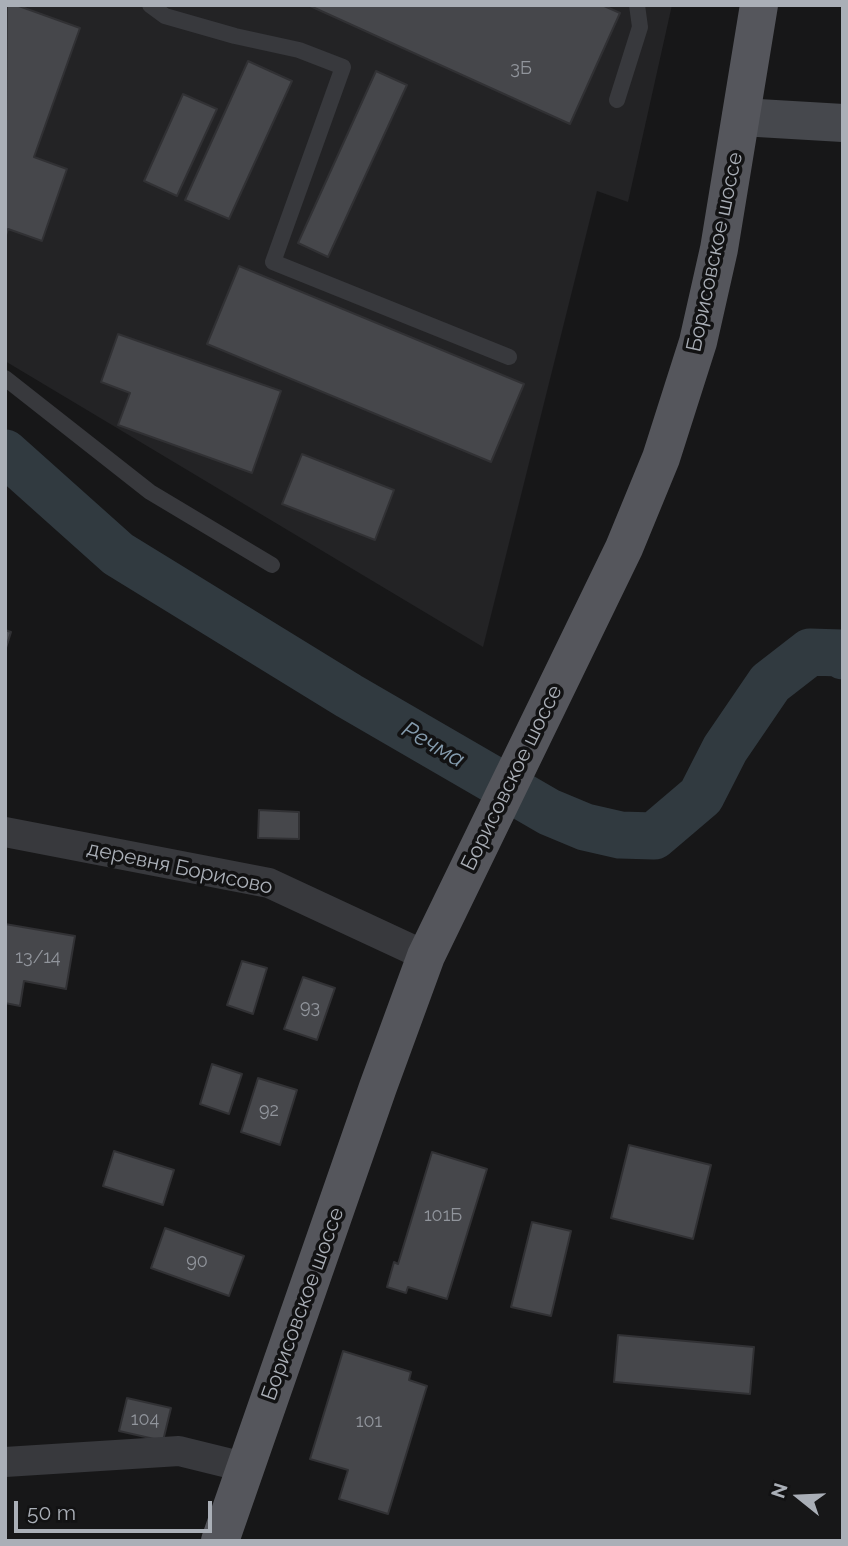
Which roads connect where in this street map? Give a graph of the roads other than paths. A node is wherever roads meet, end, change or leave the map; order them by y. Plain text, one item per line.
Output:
1 (150, 5) edge
2 (637, 5) edge
3 (759, 5) edge
4 (617, 100) dead end
5 (741, 117) junction
6 (843, 123) edge
7 (509, 357) dead end
8 (5, 378) edge
9 (272, 565) dead end
10 (5, 832) edge
11 (426, 956) junction
12 (5, 1462) edge
13 (244, 1467) junction
14 (220, 1541) edge

1 - 7 lane
2 - 4 lane
3 - 5 main road, Борисовское шоссе
5 - 6 street
5 - 11 main road, Борисовское шоссе
8 - 9 lane
10 - 11 street, деревня Борисово
11 - 13 main road, Борисовское шоссе
12 - 13 street
13 - 14 main road, Борисовское шоссе

